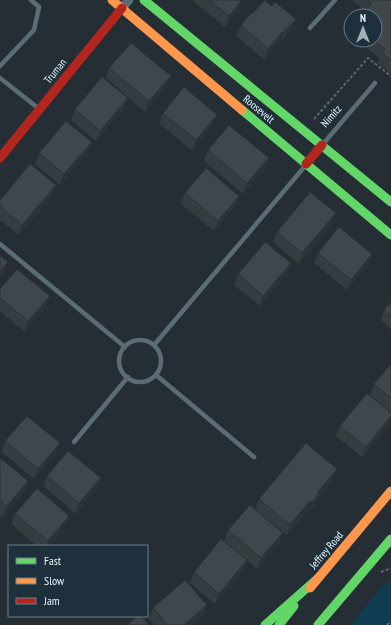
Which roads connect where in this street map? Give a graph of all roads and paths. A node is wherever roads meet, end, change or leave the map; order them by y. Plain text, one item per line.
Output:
1 (31, 0) edge
2 (112, 0) edge
3 (129, 0) edge
4 (144, 0) edge
5 (334, 0) edge
6 (122, 8) junction
7 (310, 28) dead end
8 (0, 66) edge
9 (391, 76) edge
10 (0, 78) edge
11 (375, 83) dead end
12 (39, 110) junction
13 (314, 119) dead end
14 (322, 145) junction
15 (0, 158) edge
16 (306, 164) junction
17 (391, 202) edge
18 (391, 235) edge
19 (0, 244) edge
20 (154, 345) junction
21 (125, 347) junction
22 (156, 375) junction
23 (128, 377) junction
24 (74, 442) dead end
25 (254, 457) dead end
26 (391, 491) edge
27 (391, 539) edge
28 (317, 579) junction
29 (391, 621) edge
30 (265, 625) edge
31 (279, 625) edge
32 (318, 625) edge
33 (387, 625) edge

1 - 8 lane
2 - 6 main road, Roosevelt
3 - 6 street, Truman
4 - 14 main road, Roosevelt
5 - 7 lane
6 - 12 main road, Truman
6 - 16 main road, Roosevelt
9 - 13 path
10 - 12 lane
11 - 14 lane, Nimitz
12 - 15 main road, Truman
14 - 16 main road, Nimitz
14 - 17 main road, Roosevelt
16 - 18 main road, Roosevelt
16 - 20 lane
19 - 21 lane
20 - 21 lane
20 - 22 lane
21 - 23 lane
22 - 23 lane
22 - 25 lane
23 - 24 lane
26 - 28 main road, Jeffrey Road
27 - 32 main road
28 - 30 main road
28 - 31 main road, Jeffrey Road
29 - 33 path

